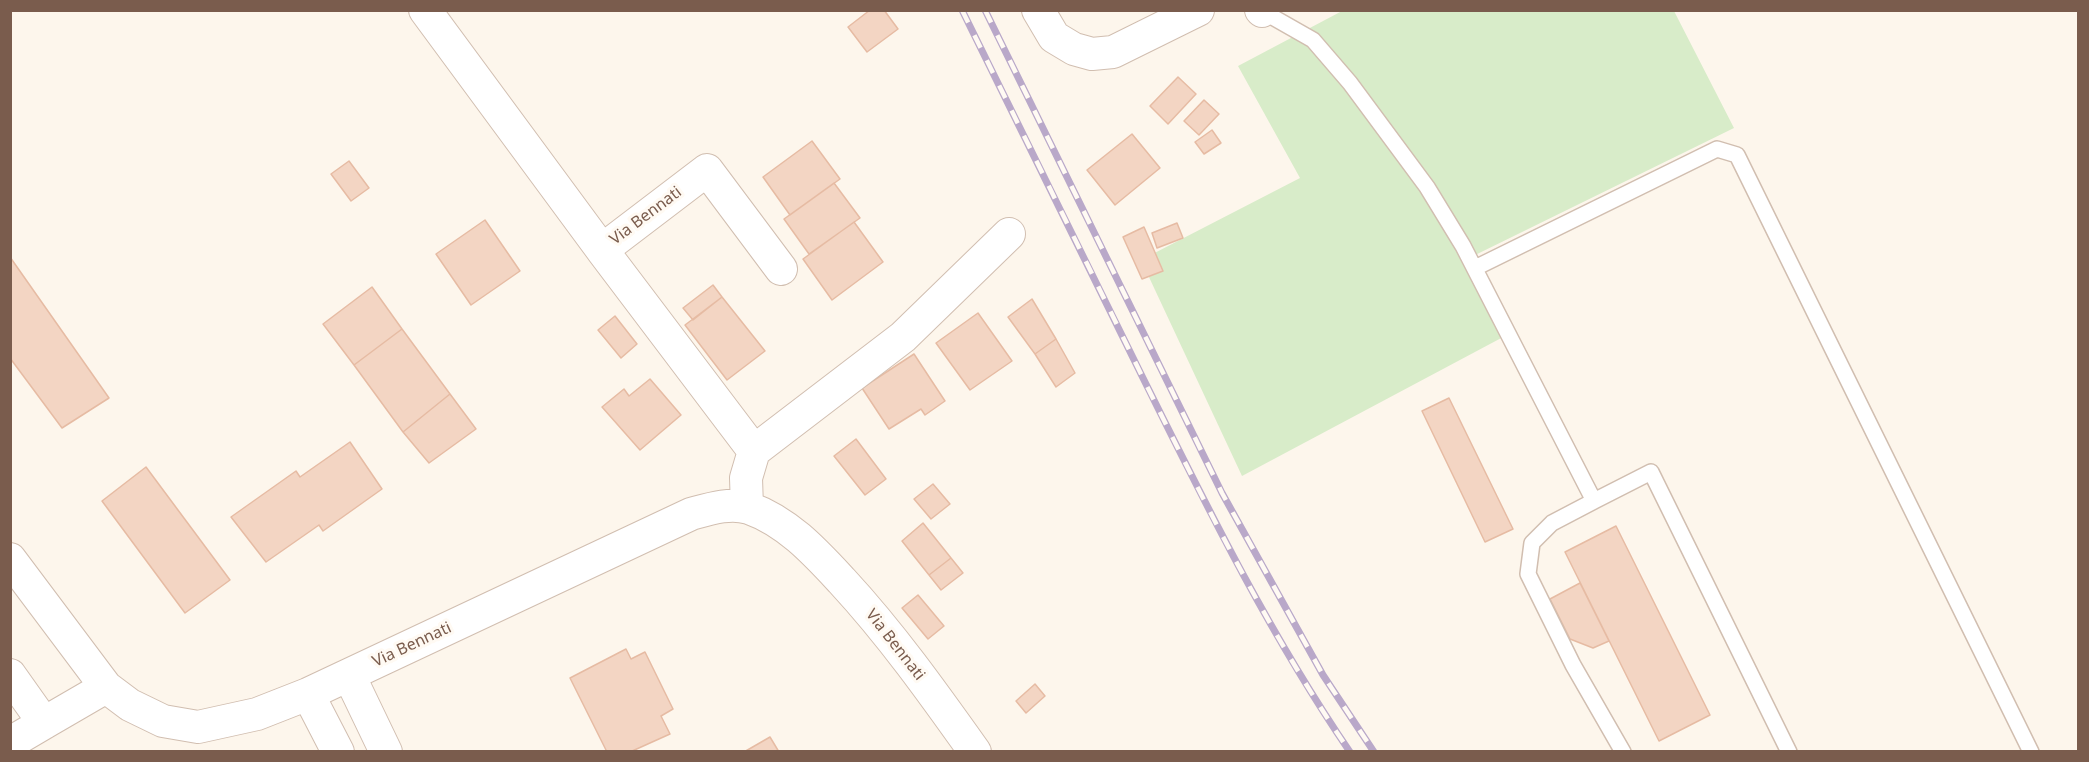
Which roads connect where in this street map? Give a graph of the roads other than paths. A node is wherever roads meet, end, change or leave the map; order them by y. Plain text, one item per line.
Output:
1 (425, 10) edge
2 (1038, 10) edge
3 (1198, 10) edge
4 (1261, 11) edge
5 (1009, 234) dead end
6 (602, 250) junction
7 (1475, 268) junction
8 (781, 269) dead end
9 (754, 451) junction
10 (1594, 501) junction
11 (747, 507) junction
12 (10, 559) edge
13 (10, 675) edge
14 (349, 675) junction
15 (106, 687) junction
16 (308, 694) junction
17 (44, 723) junction
18 (10, 743) edge
19 (338, 752) edge
20 (386, 752) edge
21 (975, 752) edge
22 (1623, 752) edge
23 (1789, 752) edge
24 (2031, 752) edge

1 - 6 street
2 - 3 street
4 - 7 lane
5 - 9 street
6 - 8 street, Via Bennati
6 - 9 street, Via Bennati
7 - 10 lane
7 - 24 lane
9 - 11 street
10 - 22 lane
10 - 23 lane
11 - 14 street, Via Bennati
11 - 21 street, Via Bennati
12 - 15 street, Via Bennati
13 - 17 street
14 - 16 street, Via Bennati
14 - 20 street
15 - 16 street, Via Bennati
15 - 17 street
16 - 19 street
17 - 18 street

